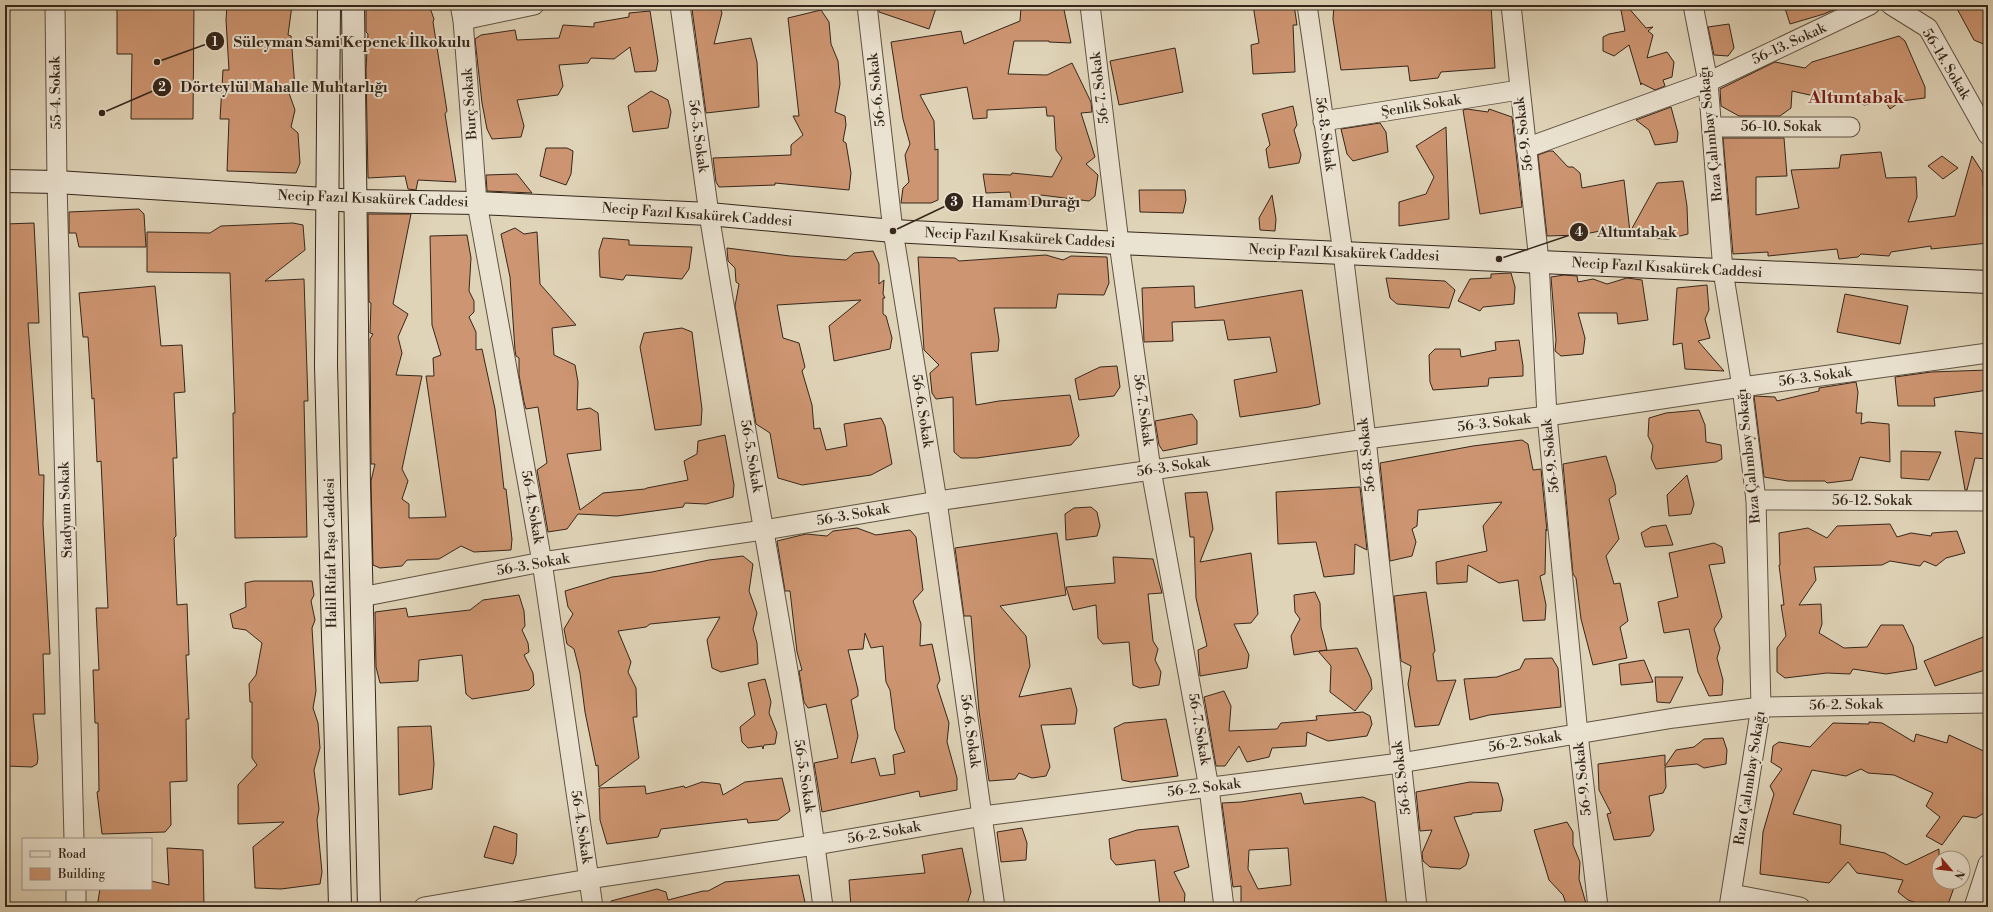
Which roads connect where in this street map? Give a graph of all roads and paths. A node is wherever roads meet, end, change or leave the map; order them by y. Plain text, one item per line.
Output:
1 (55, 5) edge
2 (329, 5) edge
3 (353, 5) edge
4 (534, 5) edge
5 (680, 5) edge
6 (867, 5) edge
7 (1090, 5) edge
8 (1307, 5) edge
9 (1511, 5) edge
10 (1693, 5) edge
11 (1870, 5) edge
12 (1891, 5) edge
13 (462, 12) edge
14 (1708, 82) junction
15 (1519, 90) junction
16 (1323, 121) junction
17 (1712, 127) junction
18 (1850, 127) dead end
19 (1988, 135) edge
20 (1526, 148) junction
21 (5, 181) edge
22 (57, 182) junction
23 (327, 198) junction
24 (356, 201) junction
25 (477, 203) junction
26 (709, 214) junction
27 (893, 231) junction
28 (1119, 243) junction
29 (1343, 253) junction
30 (1539, 261) junction
31 (1723, 270) junction
32 (1988, 282) edge
33 (1988, 353) edge
34 (1742, 387) junction
35 (1547, 416) junction
36 (1366, 439) junction
37 (1151, 470) junction
38 (1756, 500) junction
39 (937, 501) junction
40 (1988, 501) edge
41 (764, 530) junction
42 (542, 562) junction
43 (362, 597) junction
44 (1988, 703) edge
45 (1762, 707) junction
46 (1578, 734) junction
47 (1400, 763) junction
48 (1209, 788) junction
49 (983, 816) junction
50 (74, 838) edge
51 (815, 845) junction
52 (1988, 864) edge
53 (589, 879) junction
54 (76, 890) edge
55 (1730, 900) edge
56 (76, 907) edge
57 (340, 907) edge
58 (369, 907) edge
59 (424, 907) edge
60 (593, 907) edge
61 (823, 907) edge
62 (995, 907) edge
63 (1224, 907) edge
64 (1417, 907) edge
65 (1598, 907) edge
66 (1800, 907) edge
67 (1974, 907) edge

1 - 22 street, 55-4. Sokak
2 - 23 street, Halil Rıfat Paşa Caddesi
3 - 24 street
4 - 13 street
5 - 26 street, 56-5. Sokak
6 - 27 street, 56-6. Sokak
7 - 28 street, 56-7. Sokak
8 - 16 street, 56-8. Sokak
9 - 15 street, 56-9. Sokak
10 - 14 street, Rıza Çalımbay Sokağı
11 - 14 street, 56-13. Sokak
12 - 19 street, 56-14. Sokak
13 - 25 street, Burç Sokak
14 - 17 street, Rıza Çalımbay Sokağı
14 - 20 street, 56-13. Sokak
15 - 16 street, Şenlik Sokak
15 - 20 street, 56-9. Sokak
16 - 29 street, 56-8. Sokak
17 - 18 street, 56-10. Sokak
17 - 31 street, Rıza Çalımbay Sokağı
20 - 30 street, 56-9. Sokak
21 - 22 street, Necip Fazıl Kısakürek Caddesi
22 - 23 street, Necip Fazıl Kısakürek Caddesi
22 - 50 street, Stadyum Sokak
23 - 24 street, Necip Fazıl Kısakürek Caddesi
23 - 57 street, Halil Rıfat Paşa Caddesi
24 - 25 street, Necip Fazıl Kısakürek Caddesi
24 - 43 street
25 - 26 street, Necip Fazıl Kısakürek Caddesi
25 - 42 street, 56-4. Sokak
26 - 27 street, Necip Fazıl Kısakürek Caddesi
26 - 41 street, 56-5. Sokak
27 - 28 street, Necip Fazıl Kısakürek Caddesi
27 - 39 street, 56-6. Sokak
28 - 29 street, Necip Fazıl Kısakürek Caddesi
28 - 37 street, 56-7. Sokak
29 - 30 street, Necip Fazıl Kısakürek Caddesi
29 - 36 street, 56-8. Sokak
30 - 31 street, Necip Fazıl Kısakürek Caddesi
30 - 35 street, 56-9. Sokak
31 - 32 street, Necip Fazıl Kısakürek Caddesi
31 - 34 street, Rıza Çalımbay Sokağı
33 - 34 street, 56-3. Sokak
34 - 35 street, 56-3. Sokak
34 - 38 street, Rıza Çalımbay Sokağı
35 - 36 street, 56-3. Sokak
35 - 46 street, 56-9. Sokak
36 - 37 street, 56-3. Sokak
36 - 47 street, 56-8. Sokak
37 - 39 street, 56-3. Sokak
37 - 48 street, 56-7. Sokak
38 - 40 street, 56-12. Sokak
38 - 45 street, Rıza Çalımbay Sokağı
39 - 41 street, 56-3. Sokak
39 - 49 street, 56-6. Sokak
41 - 42 street, 56-3. Sokak
41 - 51 street, 56-5. Sokak
42 - 43 street, 56-3. Sokak
42 - 53 street, 56-4. Sokak
43 - 58 street
44 - 45 street, 56-2. Sokak
45 - 46 street, 56-2. Sokak
45 - 55 street, Rıza Çalımbay Sokağı
46 - 47 street, 56-2. Sokak
46 - 65 street, 56-9. Sokak
47 - 48 street, 56-2. Sokak
47 - 64 street, 56-8. Sokak
48 - 49 street, 56-2. Sokak
48 - 63 street, 56-7. Sokak
49 - 51 street, 56-2. Sokak
49 - 62 street, 56-6. Sokak
51 - 53 street, 56-2. Sokak
51 - 61 street, 56-5. Sokak
52 - 67 street
53 - 59 street, 56-2. Sokak
53 - 60 street, 56-4. Sokak
54 - 56 street
55 - 66 street

